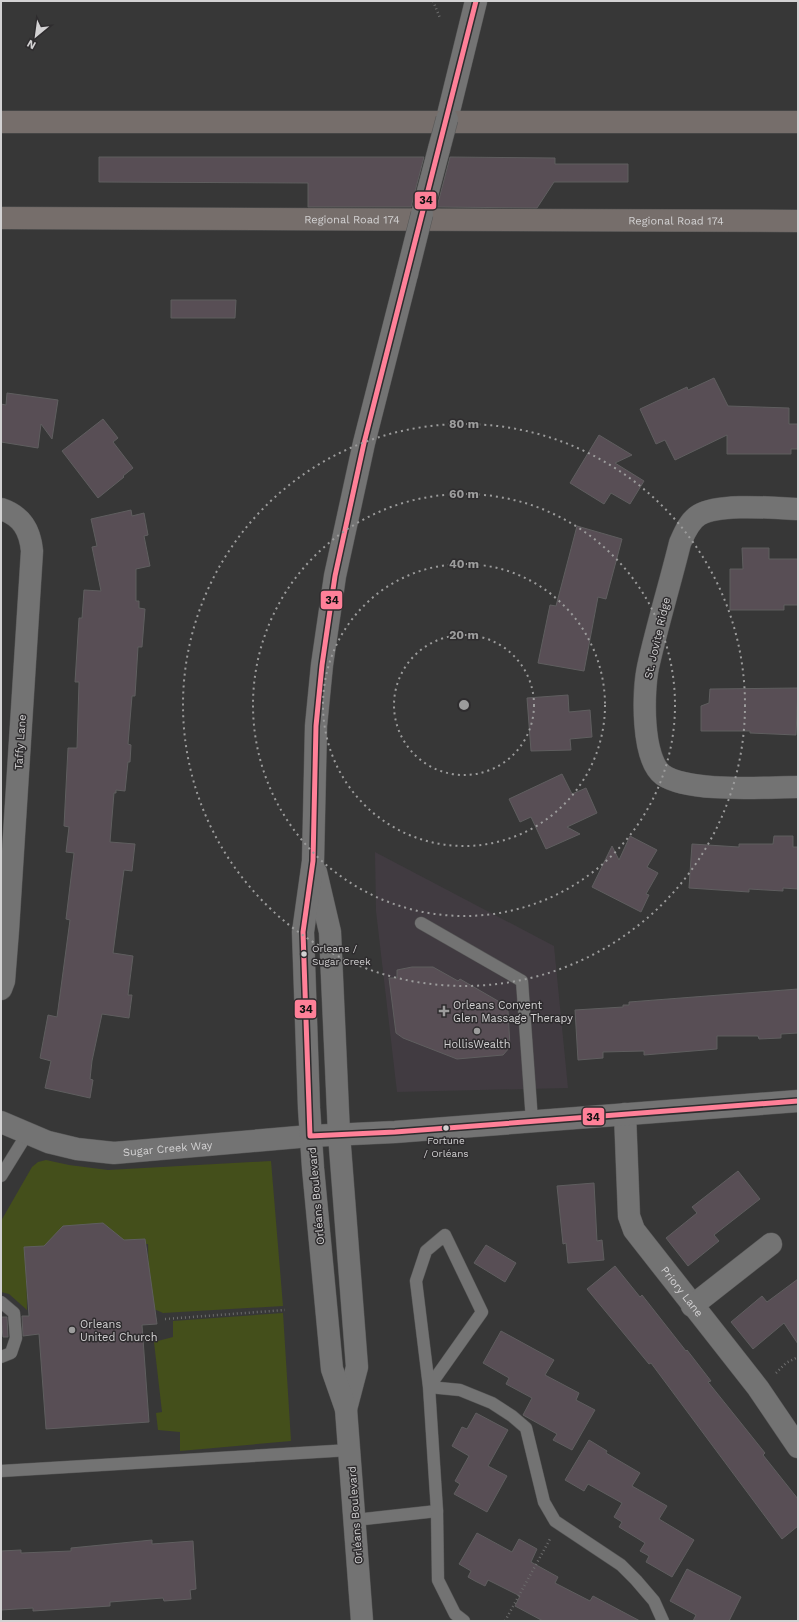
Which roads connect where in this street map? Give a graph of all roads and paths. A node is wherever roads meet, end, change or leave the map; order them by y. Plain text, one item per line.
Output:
1 (433, 1) edge
2 (476, 1) edge
3 (440, 18) dead end
4 (1, 122) edge
5 (798, 122) edge
6 (1, 218) edge
7 (798, 221) edge
8 (1, 509) edge
9 (798, 509) edge
10 (798, 787) edge
11 (313, 861) junction
12 (421, 923) dead end
13 (1, 989) edge
14 (798, 1101) edge
15 (625, 1114) junction
16 (532, 1121) junction
17 (1, 1122) edge
18 (27, 1134) junction
19 (340, 1134) junction
20 (310, 1136) junction
21 (1, 1176) edge
22 (771, 1244) dead end
23 (1, 1302) edge
24 (692, 1306) junction
25 (285, 1310) dead end
26 (165, 1319) dead end
27 (1, 1357) edge
28 (798, 1357) edge
29 (429, 1387) junction
30 (758, 1388) junction
31 (346, 1409) junction
32 (798, 1447) edge
33 (350, 1450) junction
34 (1, 1471) edge
35 (437, 1511) junction
36 (355, 1520) junction
37 (559, 1524) junction
38 (362, 1621) edge
39 (464, 1621) edge
40 (505, 1621) edge
41 (663, 1621) edge

1 - 3 path
2 - 11 street, Orléans Boulevard, bridge
4 - 5 highway
6 - 7 highway, Regional Road 174
8 - 13 street, Taffy Lane
9 - 10 street, St. Jovite Ridge
11 - 19 street, Orléans Boulevard
11 - 20 street, Orléans Boulevard
12 - 16 lane
14 - 15 street, Sugar Creek Way
15 - 16 street, Sugar Creek Way
15 - 24 street, Priory Lane
16 - 19 street, Sugar Creek Way
17 - 18 street, Sugar Creek Way
18 - 20 street, Sugar Creek Way
18 - 21 lane
19 - 20 street, Sugar Creek Way
19 - 31 street, Orléans Boulevard
20 - 31 street, Orléans Boulevard
22 - 24 street
23 - 27 lane
24 - 30 street, Priory Lane
25 - 26 path
28 - 30 path
29 - 29 lane
29 - 35 lane
29 - 37 lane
30 - 32 street, Priory Lane
31 - 33 street, Orléans Boulevard
33 - 34 lane
33 - 36 street, Orléans Boulevard
35 - 36 lane
35 - 39 lane
36 - 38 street, Orléans Boulevard
37 - 40 path
37 - 41 lane

